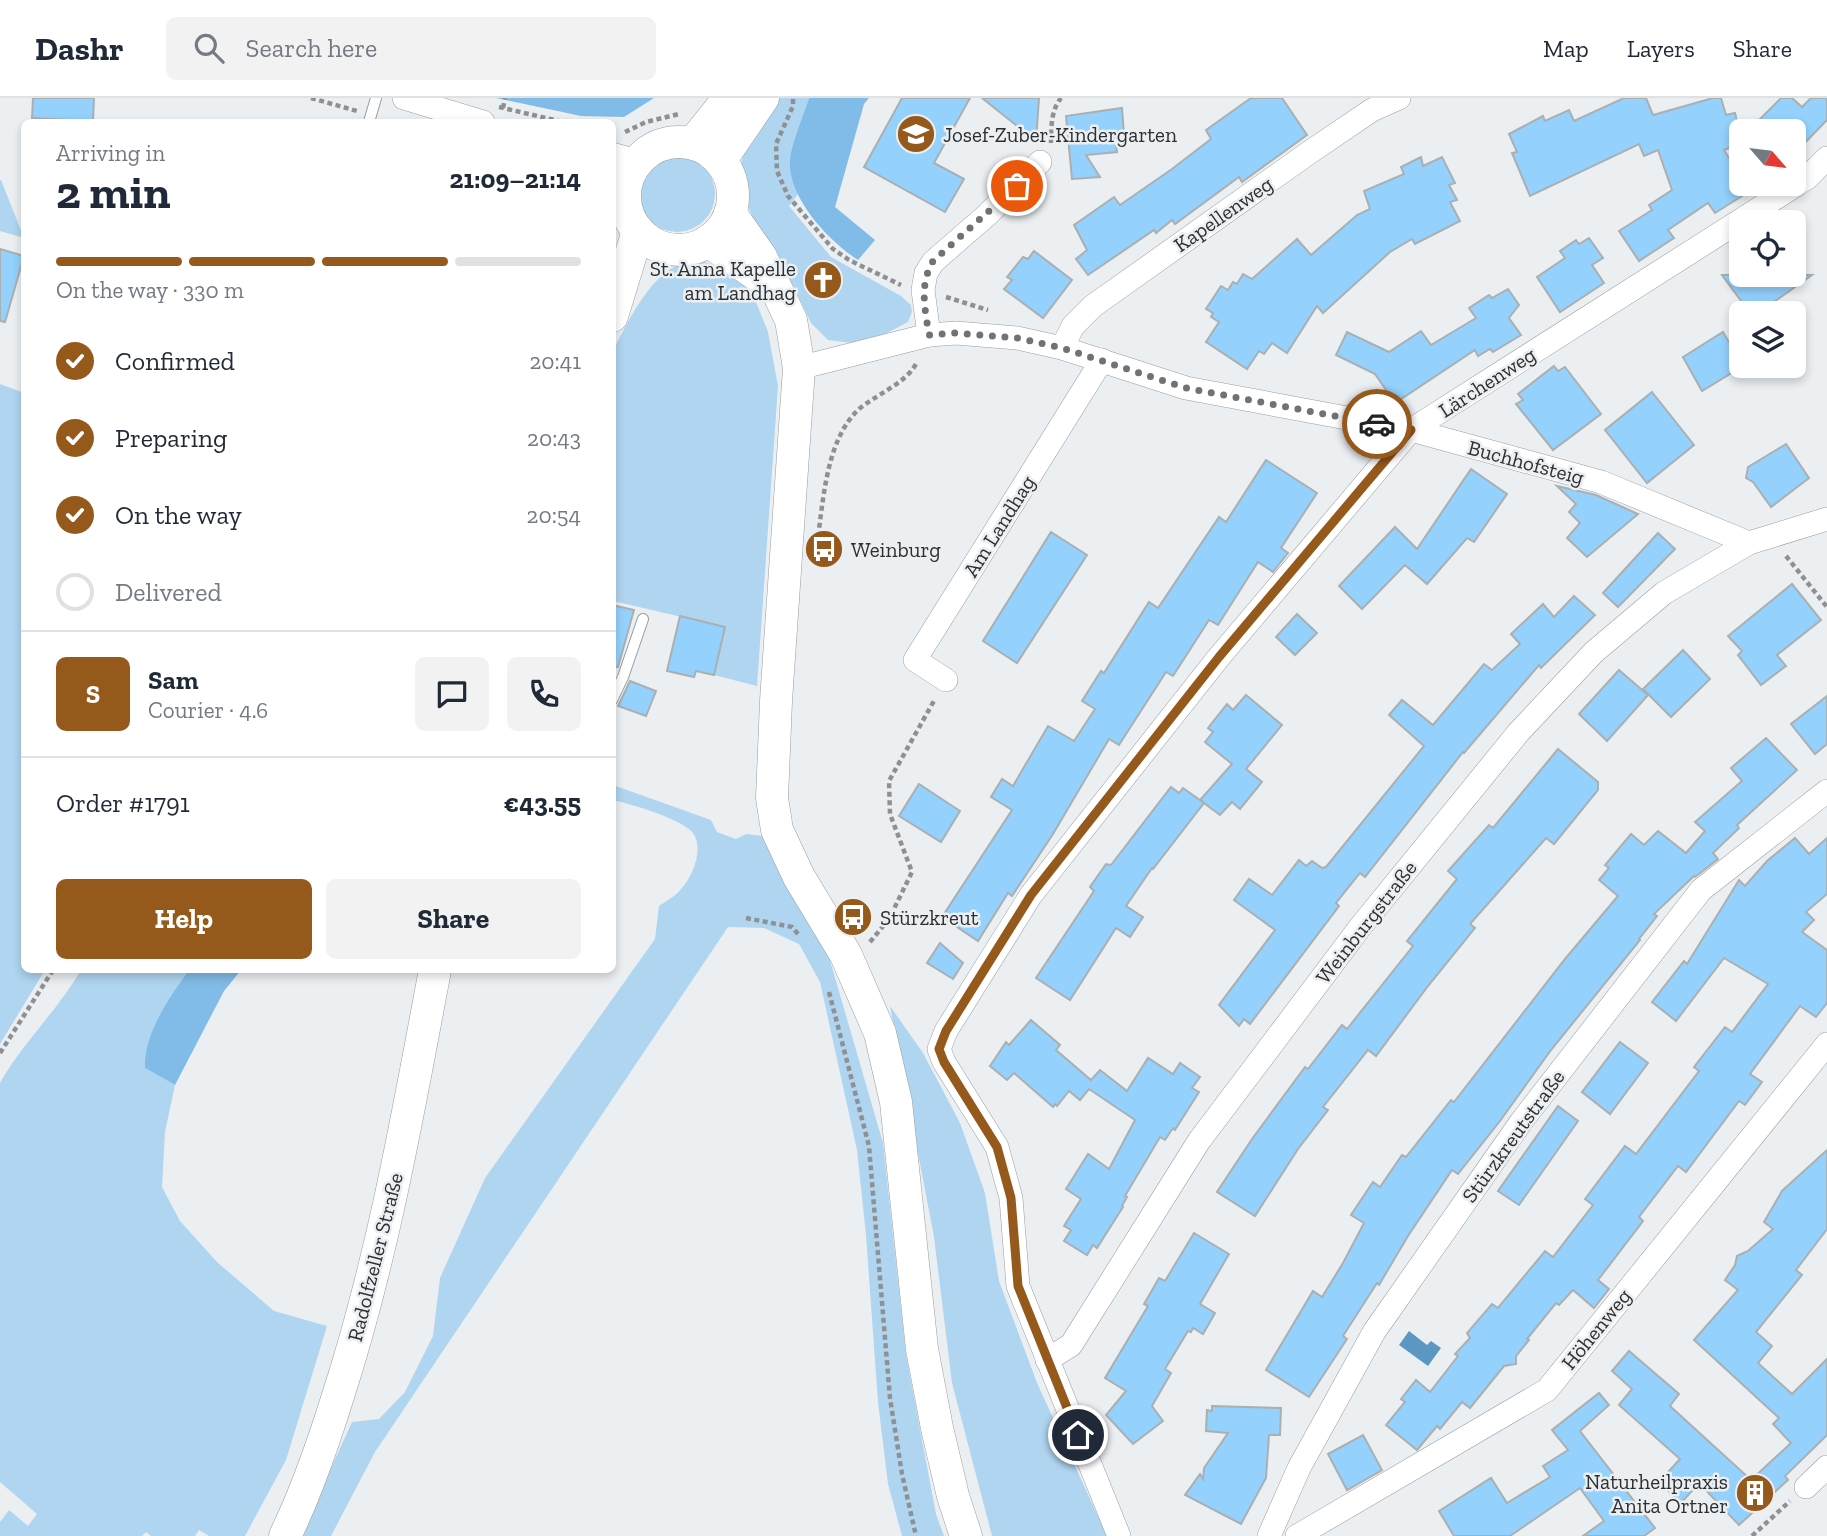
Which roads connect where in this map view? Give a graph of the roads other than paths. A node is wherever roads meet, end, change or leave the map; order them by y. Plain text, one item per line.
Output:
1 (376, 98) edge
2 (404, 98) edge
3 (729, 98) edge
4 (763, 98) edge
5 (1399, 98) edge
6 (487, 113) edge
7 (370, 119) edge
8 (693, 143) junction
9 (624, 150) edge
10 (1827, 158) edge
11 (720, 161) junction
12 (1040, 162) road end
13 (619, 192) edge
14 (730, 213) junction
15 (638, 231) junction
16 (708, 241) junction
17 (666, 248) junction
18 (774, 286) junction
19 (616, 304) edge
20 (616, 309) edge
21 (924, 336) junction
22 (1062, 348) junction
23 (1102, 360) junction
24 (799, 368) junction
25 (1411, 430) junction
26 (1827, 519) edge
27 (1760, 540) junction
28 (643, 619) dead end
29 (946, 680) road end
30 (616, 692) edge
31 (1827, 791) edge
32 (434, 973) edge
33 (1827, 1044) edge
34 (1047, 1360) junction
35 (1827, 1467) edge
36 (1806, 1487) road end
37 (285, 1536) edge
38 (966, 1536) edge
39 (1119, 1536) edge
40 (1269, 1536) edge
41 (1297, 1536) edge

1 - 7 lane
2 - 6 street
3 - 8 street
4 - 11 street
5 - 22 street, Kapellenweg
8 - 9 street
8 - 11 street
9 - 13 street
10 - 25 street, Lärchenweg
11 - 14 street
12 - 21 street
13 - 15 street
14 - 16 street
14 - 18 street
15 - 17 street
15 - 19 street
16 - 17 street
16 - 18 street
17 - 20 street
18 - 24 street
21 - 22 street, Buchhofsteig
21 - 24 street, Buchhofsteig
22 - 23 street, Buchhofsteig
23 - 25 street, Buchhofsteig
23 - 29 street, Am Landhag
24 - 38 street
25 - 27 street, Buchhofsteig
25 - 34 street, Lärchenweg
26 - 27 street
27 - 34 street, Weinburgstraße
28 - 30 lane
31 - 40 street, Stürzkreutstraße
32 - 37 street, Radolfzeller Straße
33 - 41 street, Höhenweg
34 - 39 street
35 - 36 street

